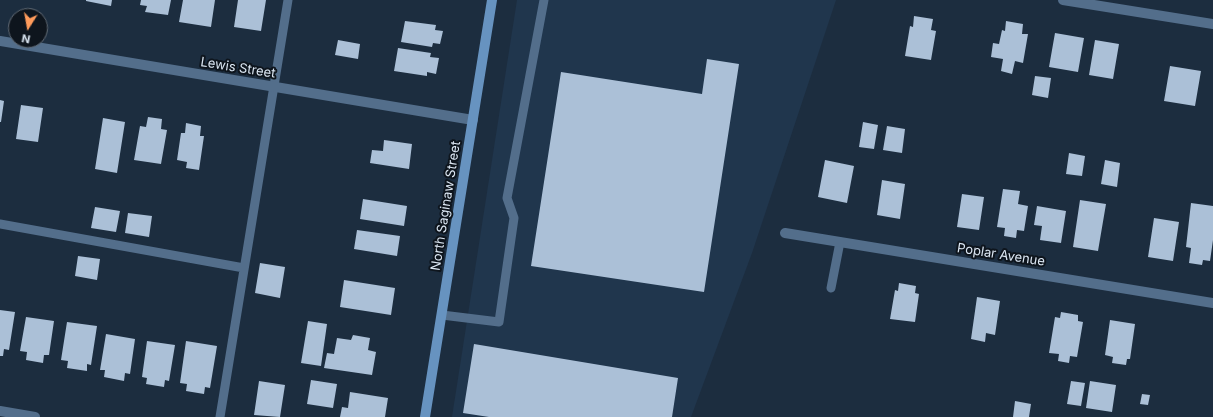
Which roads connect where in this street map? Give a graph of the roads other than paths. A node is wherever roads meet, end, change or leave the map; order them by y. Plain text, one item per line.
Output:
1 (288, 0) edge
2 (492, 0) edge
3 (544, 0) edge
4 (1063, 0) edge
5 (1213, 24) edge
6 (0, 41) edge
7 (273, 87) junction
8 (473, 120) junction
9 (0, 224) edge
10 (785, 233) dead end
11 (840, 242) junction
12 (244, 268) junction
13 (832, 288) dead end
14 (1213, 303) edge
15 (442, 315) junction
16 (0, 411) edge
17 (35, 417) edge
18 (220, 417) edge
19 (425, 417) edge

1 - 7 lane
2 - 8 street, North Saginaw Street
3 - 15 lane
4 - 5 street
6 - 7 street, Lewis Street
7 - 8 street, Lewis Street
7 - 12 lane
8 - 15 street, North Saginaw Street
9 - 12 lane
10 - 11 street, Poplar Avenue
11 - 13 lane
11 - 14 street, Poplar Avenue
12 - 18 lane
15 - 19 street, North Saginaw Street
16 - 17 street

